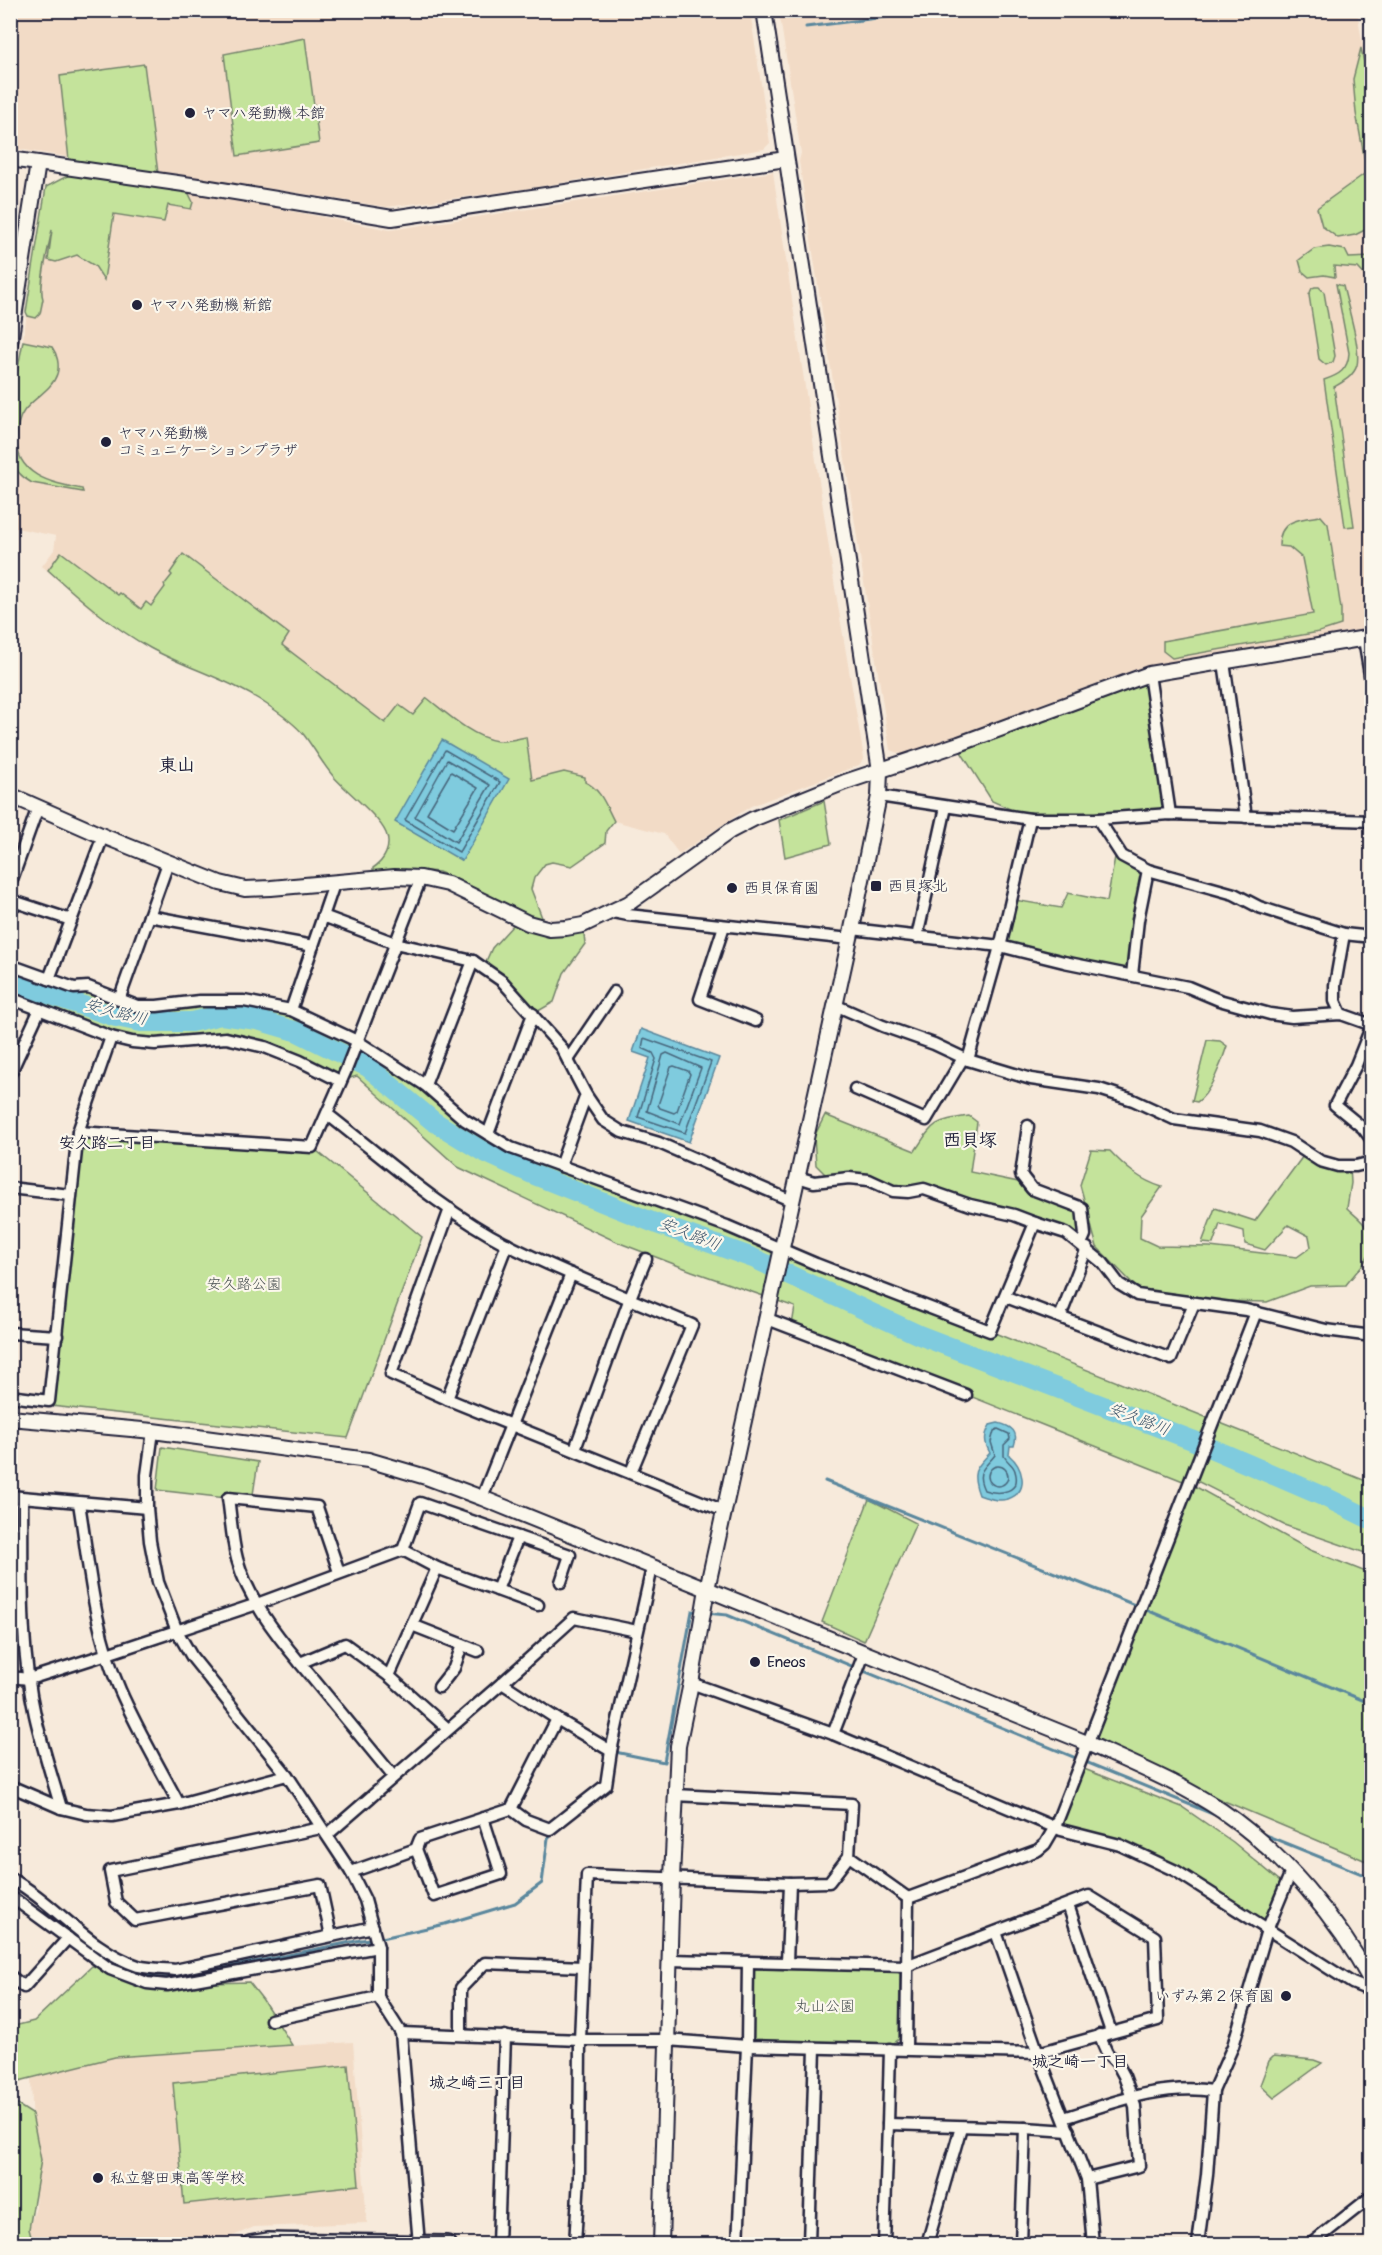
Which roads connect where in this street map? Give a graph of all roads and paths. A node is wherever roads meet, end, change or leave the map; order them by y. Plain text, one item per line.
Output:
1 (764, 10) edge
2 (1369, 10) edge
3 (1371, 22) edge
4 (10, 159) edge
5 (786, 159) junction
6 (38, 163) junction
7 (10, 343) edge
8 (1368, 638) edge
9 (1224, 662) junction
10 (1149, 674) junction
11 (1371, 687) edge
12 (880, 771) junction
13 (10, 795) edge
14 (879, 796) junction
15 (38, 807) junction
16 (946, 807) junction
17 (1170, 814) junction
18 (1246, 817) junction
19 (1030, 819) junction
20 (1098, 819) junction
21 (1371, 821) edge
22 (103, 836) junction
23 (168, 863) junction
24 (1148, 870) junction
25 (421, 878) junction
26 (334, 884) junction
27 (10, 885) edge
28 (10, 900) edge
29 (612, 912) junction
30 (149, 916) junction
31 (323, 916) junction
32 (71, 920) junction
33 (724, 926) junction
34 (851, 934) junction
35 (1344, 934) junction
36 (916, 937) junction
37 (1371, 937) edge
38 (395, 943) junction
39 (313, 946) junction
40 (1000, 946) junction
41 (473, 961) junction
42 (10, 965) edge
43 (1132, 975) junction
44 (49, 979) junction
45 (614, 992) dead end
46 (10, 998) edge
47 (119, 1000) junction
48 (835, 1005) junction
49 (40, 1009) junction
50 (291, 1010) junction
51 (533, 1014) junction
52 (1341, 1014) junction
53 (756, 1021) dead end
54 (1371, 1025) edge
55 (111, 1037) junction
56 (357, 1041) junction
57 (966, 1059) junction
58 (568, 1060) junction
59 (10, 1074) edge
60 (340, 1081) junction
61 (425, 1085) junction
62 (855, 1089) dead end
63 (586, 1095) junction
64 (327, 1114) junction
65 (1028, 1126) dead end
66 (78, 1132) junction
67 (488, 1134) junction
68 (1371, 1140) edge
69 (1371, 1162) edge
70 (560, 1166) junction
71 (798, 1177) junction
72 (10, 1188) edge
73 (70, 1195) junction
74 (792, 1201) junction
75 (450, 1209) junction
76 (1035, 1223) junction
77 (507, 1244) junction
78 (1084, 1246) junction
79 (781, 1250) junction
80 (646, 1259) dead end
81 (572, 1274) junction
82 (1006, 1297) junction
83 (630, 1298) junction
84 (1194, 1303) junction
85 (1256, 1312) junction
86 (1060, 1317) junction
87 (765, 1318) junction
88 (10, 1332) edge
89 (57, 1336) junction
90 (1371, 1336) edge
91 (966, 1395) dead end
92 (10, 1396) edge
93 (447, 1399) junction
94 (10, 1418) edge
95 (512, 1424) junction
96 (153, 1431) junction
97 (574, 1449) junction
98 (631, 1472) junction
99 (10, 1496) edge
100 (22, 1498) junction
101 (482, 1498) junction
102 (79, 1503) junction
103 (147, 1508) junction
104 (724, 1510) junction
105 (518, 1537) junction
106 (403, 1550) junction
107 (437, 1568) junction
108 (652, 1568) junction
109 (339, 1572) junction
110 (561, 1581) dead end
111 (707, 1589) junction
112 (497, 1590) junction
113 (256, 1604) junction
114 (538, 1605) dead end
115 (412, 1625) junction
116 (177, 1631) junction
117 (637, 1631) junction
118 (462, 1645) junction
119 (478, 1651) dead end
120 (107, 1654) junction
121 (864, 1654) junction
122 (300, 1663) junction
123 (389, 1676) junction
124 (10, 1677) edge
125 (29, 1679) junction
126 (502, 1683) junction
127 (691, 1683) junction
128 (439, 1687) dead end
129 (557, 1719) junction
130 (448, 1729) junction
131 (833, 1734) junction
132 (1087, 1743) junction
133 (611, 1751) junction
134 (287, 1775) junction
135 (393, 1776) junction
136 (10, 1786) edge
137 (675, 1795) junction
138 (179, 1804) junction
139 (61, 1808) junction
140 (511, 1809) junction
141 (483, 1818) junction
142 (1055, 1827) junction
143 (324, 1831) junction
144 (416, 1849) junction
145 (849, 1856) junction
146 (351, 1872) junction
147 (1291, 1872) junction
148 (10, 1878) edge
149 (672, 1878) junction
150 (790, 1882) junction
151 (10, 1896) edge
152 (908, 1898) junction
153 (1068, 1905) junction
154 (373, 1927) junction
155 (1267, 1930) junction
156 (996, 1932) junction
157 (331, 1936) junction
158 (68, 1938) junction
159 (96, 1943) junction
160 (378, 1947) junction
161 (87, 1953) junction
162 (669, 1960) junction
163 (748, 1962) junction
164 (787, 1962) junction
165 (906, 1966) junction
166 (583, 1967) junction
167 (10, 1976) edge
168 (1371, 1983) edge
169 (1371, 1990) edge
170 (378, 1997) junction
171 (271, 2020) dead end
172 (401, 2033) junction
173 (1105, 2033) junction
174 (461, 2034) junction
175 (505, 2036) junction
176 (580, 2040) junction
177 (667, 2040) junction
178 (747, 2046) junction
179 (815, 2048) junction
180 (890, 2049) junction
181 (906, 2049) junction
182 (1038, 2053) junction
183 (1213, 2091) junction
184 (1131, 2097) junction
185 (1064, 2118) junction
186 (888, 2124) junction
187 (961, 2127) junction
188 (1025, 2128) junction
189 (1069, 2131) junction
190 (1087, 2179) junction
191 (1371, 2196) edge
192 (343, 2243) edge
193 (256, 2244) edge
194 (419, 2244) edge
195 (447, 2244) edge
196 (498, 2244) edge
197 (575, 2244) edge
198 (661, 2244) edge
199 (738, 2244) edge
200 (809, 2244) edge
201 (884, 2244) edge
202 (927, 2244) edge
203 (1021, 2244) edge
204 (1093, 2244) edge
205 (1198, 2244) edge
206 (1311, 2244) edge

1 - 5 street
2 - 3 street
4 - 6 street
5 - 6 street
5 - 12 street
6 - 7 street
8 - 9 street
8 - 11 street
9 - 10 street
9 - 18 street
10 - 12 street
10 - 17 street
12 - 14 street
12 - 29 street
13 - 15 street
14 - 16 street
14 - 34 street
15 - 22 street
15 - 27 street
16 - 19 street
16 - 36 street
17 - 18 street
17 - 20 street
18 - 21 street
19 - 20 street
19 - 40 street
20 - 24 street
22 - 23 street
22 - 32 street
23 - 26 street
23 - 30 street
24 - 35 street
24 - 43 street
25 - 26 street
25 - 29 street
25 - 38 street
26 - 31 street
28 - 32 street
29 - 33 street
30 - 39 street
30 - 47 street
31 - 38 street
31 - 39 street
32 - 44 street
33 - 34 street
33 - 53 street
34 - 36 street
34 - 48 street
35 - 37 street
35 - 52 street
36 - 40 street
38 - 41 street
38 - 56 street
39 - 50 street
40 - 43 street
40 - 57 street
41 - 51 street
41 - 61 street
42 - 44 street
43 - 52 street
44 - 47 street
45 - 58 street
46 - 49 street
47 - 50 street
48 - 57 street
48 - 71 street
49 - 55 street
49 - 59 street
50 - 56 street
51 - 58 street
51 - 67 street
52 - 54 street
54 - 68 street
55 - 60 street
55 - 66 street
56 - 60 street
56 - 61 street
57 - 62 street
57 - 69 street
58 - 63 street
60 - 64 street
61 - 67 street
63 - 70 street
63 - 74 street
64 - 66 street
64 - 75 street
65 - 78 street
66 - 73 street
67 - 70 street
70 - 79 street
71 - 74 street
71 - 76 street
72 - 73 street
73 - 89 street
74 - 79 street
75 - 77 street
75 - 93 street
76 - 78 street
76 - 82 street
77 - 81 street
77 - 93 street
78 - 84 street
78 - 86 street
79 - 82 street
79 - 87 street
80 - 83 street
81 - 83 street
81 - 95 street
82 - 86 street
83 - 97 street
83 - 98 street
84 - 85 street
84 - 86 street
85 - 90 street
85 - 132 street
87 - 91 street
87 - 104 street
88 - 89 street
89 - 92 street
93 - 95 street
94 - 96 street
95 - 97 street
95 - 101 street
96 - 101 street
96 - 103 street
97 - 98 street
98 - 104 street
99 - 100 street
100 - 102 street
100 - 125 street
101 - 108 street
102 - 103 street
102 - 120 street
103 - 116 street
104 - 111 street
105 - 106 street
105 - 110 street
105 - 112 street
106 - 107 street
106 - 109 street
107 - 112 street
107 - 115 street
108 - 111 street
108 - 117 street
109 - 113 street
109 - 113 street
111 - 121 street
111 - 127 street
112 - 114 street
113 - 116 street
113 - 122 street
115 - 118 street
115 - 123 street
116 - 120 street
116 - 134 street
117 - 126 street
117 - 133 street
118 - 119 street
118 - 128 street
120 - 125 street
120 - 138 street
121 - 131 street
121 - 132 street
122 - 123 street
122 - 135 street
123 - 130 street
124 - 125 street
125 - 139 street
126 - 129 street
126 - 130 street
127 - 131 street
127 - 137 street
129 - 133 street
129 - 140 street
130 - 135 street
131 - 142 street
132 - 142 street
132 - 147 street
133 - 140 street
134 - 138 street
134 - 143 street
135 - 143 street
136 - 139 street
137 - 145 street
137 - 149 street
138 - 139 street
140 - 141 street
141 - 144 street
141 - 144 street
142 - 152 street
142 - 155 street
143 - 146 street
143 - 157 street
144 - 146 street
145 - 150 street
145 - 152 street
146 - 154 street
147 - 155 street
147 - 168 street
148 - 159 street
149 - 150 street
149 - 162 street
149 - 166 street
150 - 164 street
151 - 158 street
152 - 165 street
153 - 156 street
153 - 173 street
153 - 173 street
154 - 157 street
154 - 160 street
155 - 169 street
155 - 183 street
156 - 165 street
156 - 182 street
157 - 159 street
158 - 161 street
158 - 167 street
159 - 161 street
160 - 161 street
160 - 170 street
162 - 163 street
162 - 177 street
163 - 164 street
163 - 178 street
164 - 165 street
165 - 181 street
166 - 174 street
166 - 176 street
170 - 171 street
170 - 172 street
172 - 174 street
172 - 194 street
173 - 182 street
173 - 184 street
174 - 175 street
175 - 176 street
175 - 196 street
176 - 177 street
176 - 197 street
177 - 178 street
177 - 198 street
178 - 179 street
178 - 199 street
179 - 180 street
179 - 200 street
180 - 181 street
180 - 186 street
181 - 182 street
182 - 185 street
183 - 184 street
183 - 205 street
184 - 185 street
184 - 190 street
185 - 189 street
186 - 187 street
186 - 201 street
187 - 188 street
187 - 202 street
188 - 189 street
188 - 203 street
189 - 190 street
190 - 204 street
191 - 206 street
192 - 193 main road
192 - 194 main road
194 - 195 main road

